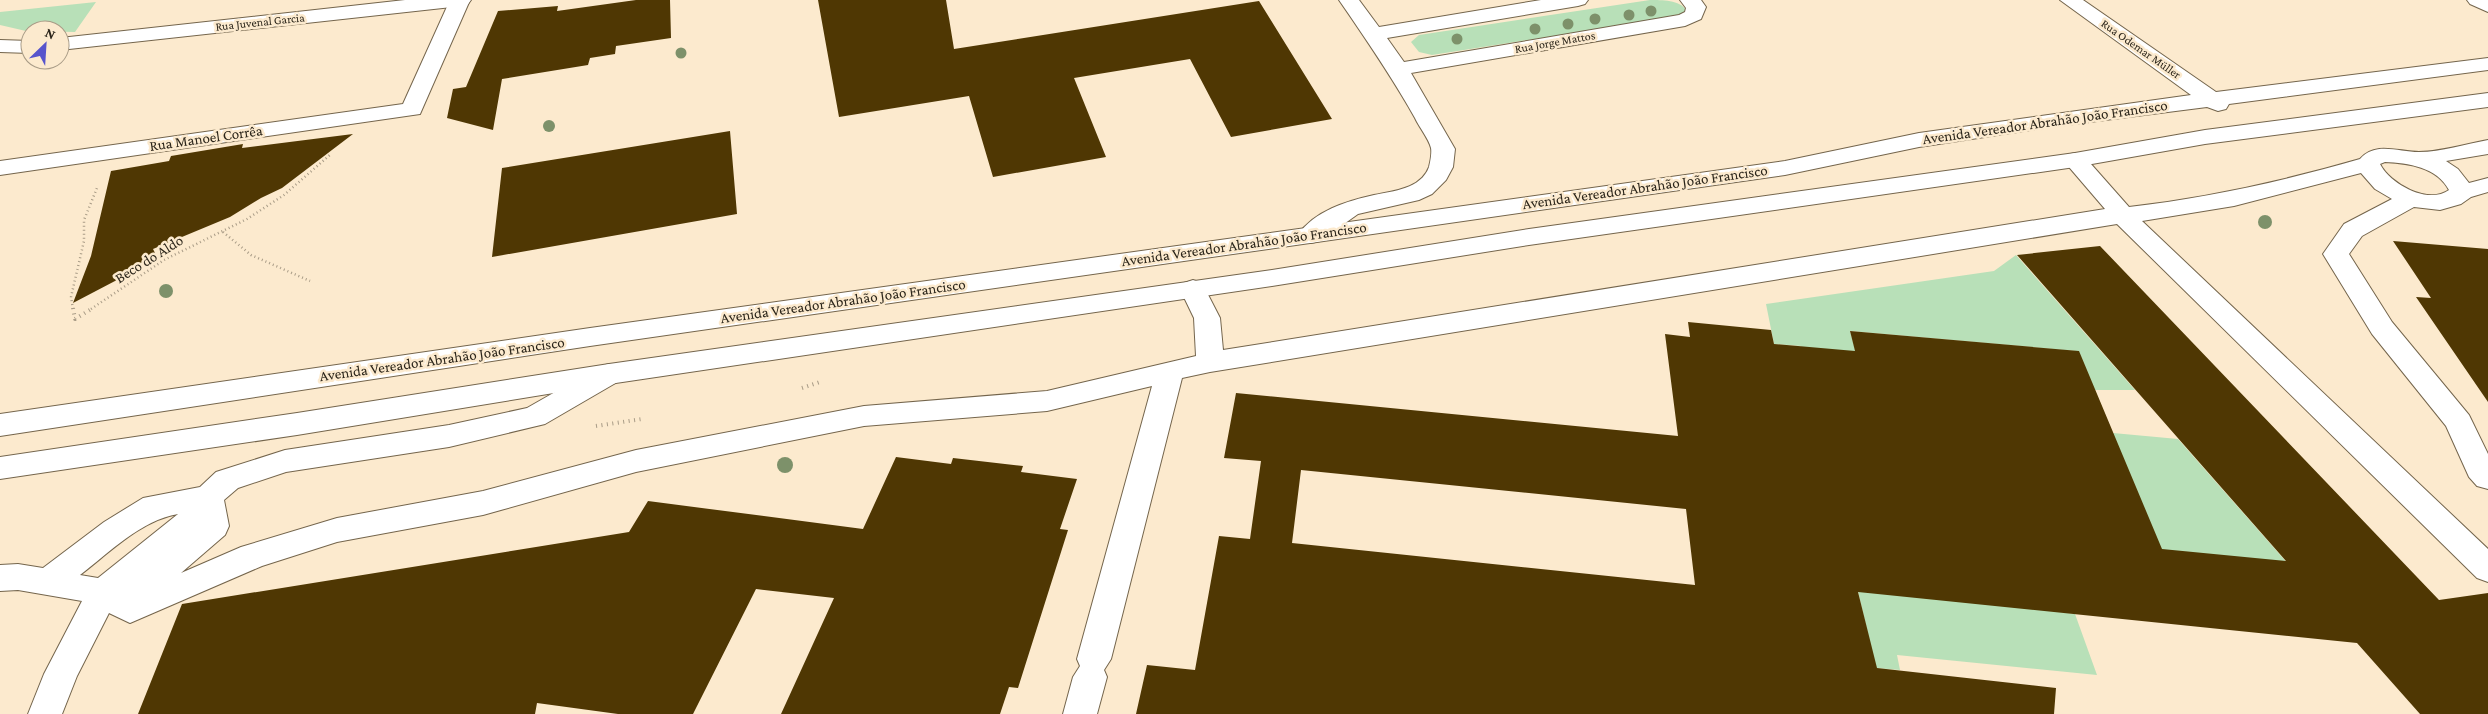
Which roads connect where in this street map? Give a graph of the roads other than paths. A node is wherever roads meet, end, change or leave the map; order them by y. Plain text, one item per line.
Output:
1 (460, 0) edge
2 (1349, 0) edge
3 (1578, 0) edge
4 (1690, 0) edge
5 (2070, 0) edge
6 (2477, 0) edge
7 (2488, 6) edge
8 (1374, 34) junction
9 (70, 43) edge
10 (0, 46) edge
11 (20, 47) edge
12 (2488, 64) edge
13 (1398, 69) junction
14 (2212, 98) junction
15 (2488, 100) edge
16 (2250, 132) junction
17 (2488, 147) edge
18 (2418, 159) junction
19 (2075, 160) junction
20 (2368, 164) junction
21 (0, 168) edge
22 (2488, 185) edge
23 (2462, 192) junction
24 (2412, 198) junction
25 (2123, 216) junction
26 (1311, 235) junction
27 (1193, 289) junction
28 (1210, 362) junction
29 (1170, 372) junction
30 (609, 374) junction
31 (0, 425) edge
32 (0, 468) edge
33 (2488, 478) edge
34 (208, 497) junction
35 (2488, 569) edge
36 (0, 578) edge
37 (86, 591) junction
38 (45, 714) edge
39 (1080, 714) edge

1 - 9 main road, Rua Juvenal Garcia
1 - 21 main road, Rua Manoel Corrêa
2 - 8 main road
3 - 8 main road
4 - 13 main road, Rua Jorge Mattos
5 - 14 main road, Rua Odemar Müller
6 - 7 main road
8 - 13 main road
10 - 11 main road
12 - 14 main road, Avenida Vereador Abrahão João Francisco
13 - 26 main road
14 - 16 main road, Rua Odemar Müller
14 - 26 main road, Avenida Vereador Abrahão João Francisco
15 - 16 main road
16 - 19 main road
17 - 18 main road
18 - 20 main road
18 - 23 main road
19 - 25 main road
19 - 27 main road
20 - 24 main road
20 - 25 main road
22 - 23 main road
23 - 24 main road
24 - 33 main road
25 - 28 main road
25 - 35 main road
26 - 31 main road, Avenida Vereador Abrahão João Francisco
27 - 28 main road
27 - 30 main road
28 - 29 main road
29 - 37 main road
29 - 39 main road
30 - 32 main road
30 - 34 main road
34 - 37 main road
34 - 37 main road
36 - 37 main road
37 - 38 main road

